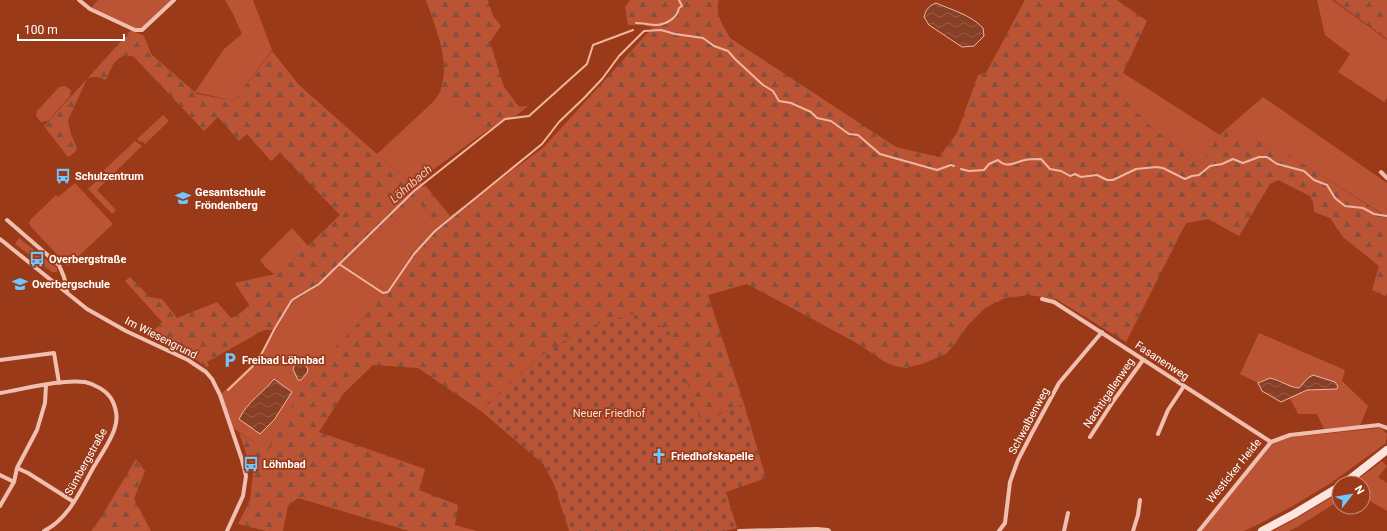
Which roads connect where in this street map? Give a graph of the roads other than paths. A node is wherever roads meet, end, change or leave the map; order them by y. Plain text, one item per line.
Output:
1 (79, 0) edge
2 (174, 0) edge
3 (1380, 172) dead end
4 (1387, 178) edge
5 (7, 220) dead end
6 (0, 239) edge
7 (67, 292) junction
8 (1042, 299) dead end
9 (1102, 332) junction
10 (0, 360) edge
11 (1143, 360) junction
12 (59, 383) junction
13 (46, 385) junction
14 (1184, 386) junction
15 (0, 393) edge
16 (1387, 428) edge
17 (1158, 434) dead end
18 (1090, 437) dead end
19 (1271, 442) junction
20 (1387, 450) edge
21 (17, 468) junction
22 (0, 475) edge
23 (1354, 475) edge
24 (14, 482) junction
25 (1331, 492) edge
26 (1140, 500) dead end
27 (74, 502) junction
28 (0, 506) edge
29 (1068, 513) dead end
30 (44, 531) edge
31 (227, 531) edge
32 (739, 531) edge
33 (829, 531) edge
34 (999, 531) edge
35 (1064, 531) edge
36 (1133, 531) edge
37 (1199, 531) edge
38 (1262, 531) edge

1 - 2 street
3 - 4 street
5 - 7 street
6 - 7 street, Im Wiesengrund
7 - 31 street, Im Wiesengrund
8 - 9 street, Fasanenweg
9 - 11 street, Fasanenweg
9 - 34 street, Schwalbenweg
10 - 12 street
11 - 14 street, Fasanenweg
11 - 18 street, Nachtigallenweg
12 - 13 street, Sümbergstraße
12 - 27 street, Sümbergstraße
13 - 15 street, Sümbergstraße
13 - 21 street
14 - 17 street
14 - 19 street, Fasanenweg
16 - 19 street, Westicker Heide
19 - 37 street, Westicker Heide
20 - 23 street
21 - 24 street
21 - 27 street
22 - 24 street
24 - 28 street
25 - 38 street
26 - 36 street
27 - 30 street, Sümbergstraße
29 - 35 street
32 - 33 street

